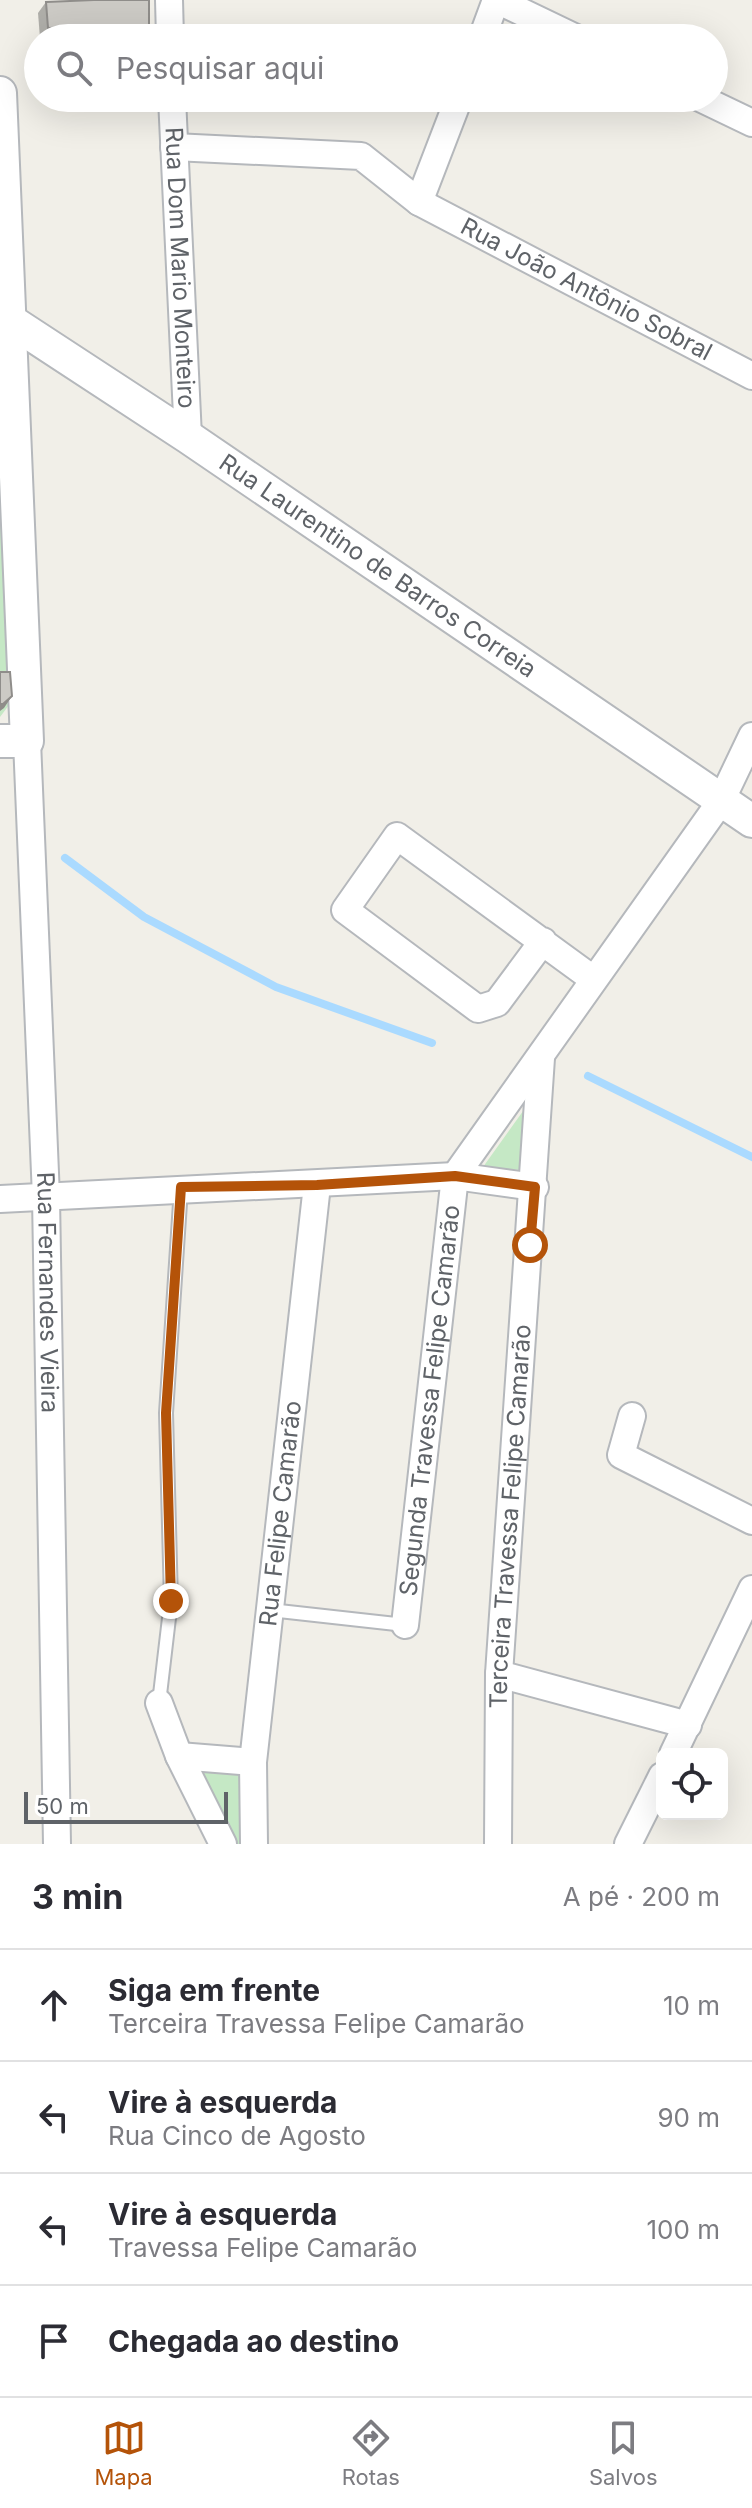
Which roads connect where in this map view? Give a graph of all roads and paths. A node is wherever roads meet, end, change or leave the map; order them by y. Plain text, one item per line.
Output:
1 (169, 0) edge
2 (496, 0) edge
3 (170, 24) edge
4 (487, 24) edge
5 (547, 24) edge
6 (0, 93) edge
7 (728, 111) edge
8 (173, 112) edge
9 (454, 112) edge
10 (752, 123) edge
11 (174, 147) junction
12 (419, 202) junction
13 (5, 316) edge
14 (752, 376) edge
15 (188, 437) junction
16 (752, 736) edge
17 (14, 741) edge
18 (721, 801) junction
19 (752, 821) edge
20 (543, 941) junction
21 (593, 979) junction
22 (541, 1058) junction
23 (455, 1176) junction
24 (317, 1185) junction
25 (181, 1187) junction
26 (535, 1187) junction
27 (46, 1197) junction
28 (0, 1199) edge
29 (632, 1416) dead end
30 (752, 1521) edge
31 (752, 1589) edge
32 (270, 1610) junction
33 (405, 1625) joint
34 (499, 1674) junction
35 (159, 1703) joint
36 (688, 1725) junction
37 (676, 1748) edge
38 (179, 1756) junction
39 (253, 1762) junction
40 (656, 1788) edge
41 (57, 1844) edge
42 (223, 1844) edge
43 (254, 1844) edge
44 (498, 1844) edge
45 (628, 1844) edge

1 - 3 street
2 - 4 street
2 - 5 street
6 - 13 street
7 - 10 street
8 - 11 street, Rua Dom Mario Monteiro
9 - 12 street
11 - 12 street, Rua João Antônio Sobral
11 - 15 street, Rua Dom Mario Monteiro
12 - 14 street, Rua João Antônio Sobral
13 - 15 street, Rua Laurentino de Barros Correia
13 - 17 street
15 - 18 street, Rua Laurentino de Barros Correia
16 - 18 street
17 - 27 street, Rua Fernandes Vieira
18 - 19 street, Rua Laurentino de Barros Correia
18 - 21 street
20 - 20 street
20 - 21 street
21 - 22 street
22 - 23 street
22 - 26 street, Terceira Travessa Felipe Camarão
23 - 24 street
23 - 26 street
23 - 33 street, Segunda Travessa Felipe Camarão
24 - 25 street
24 - 32 street, Rua Felipe Camarão
25 - 27 street
25 - 35 lane
26 - 34 street, Terceira Travessa Felipe Camarão
27 - 28 street
27 - 41 street, Rua Fernandes Vieira
29 - 30 street
31 - 36 street
32 - 33 lane
32 - 39 street, Rua Felipe Camarão
34 - 36 street
34 - 44 street, Terceira Travessa Felipe Camarão
35 - 38 street
36 - 37 street
38 - 39 street
38 - 42 street
39 - 43 street, Rua Felipe Camarão
40 - 45 street

